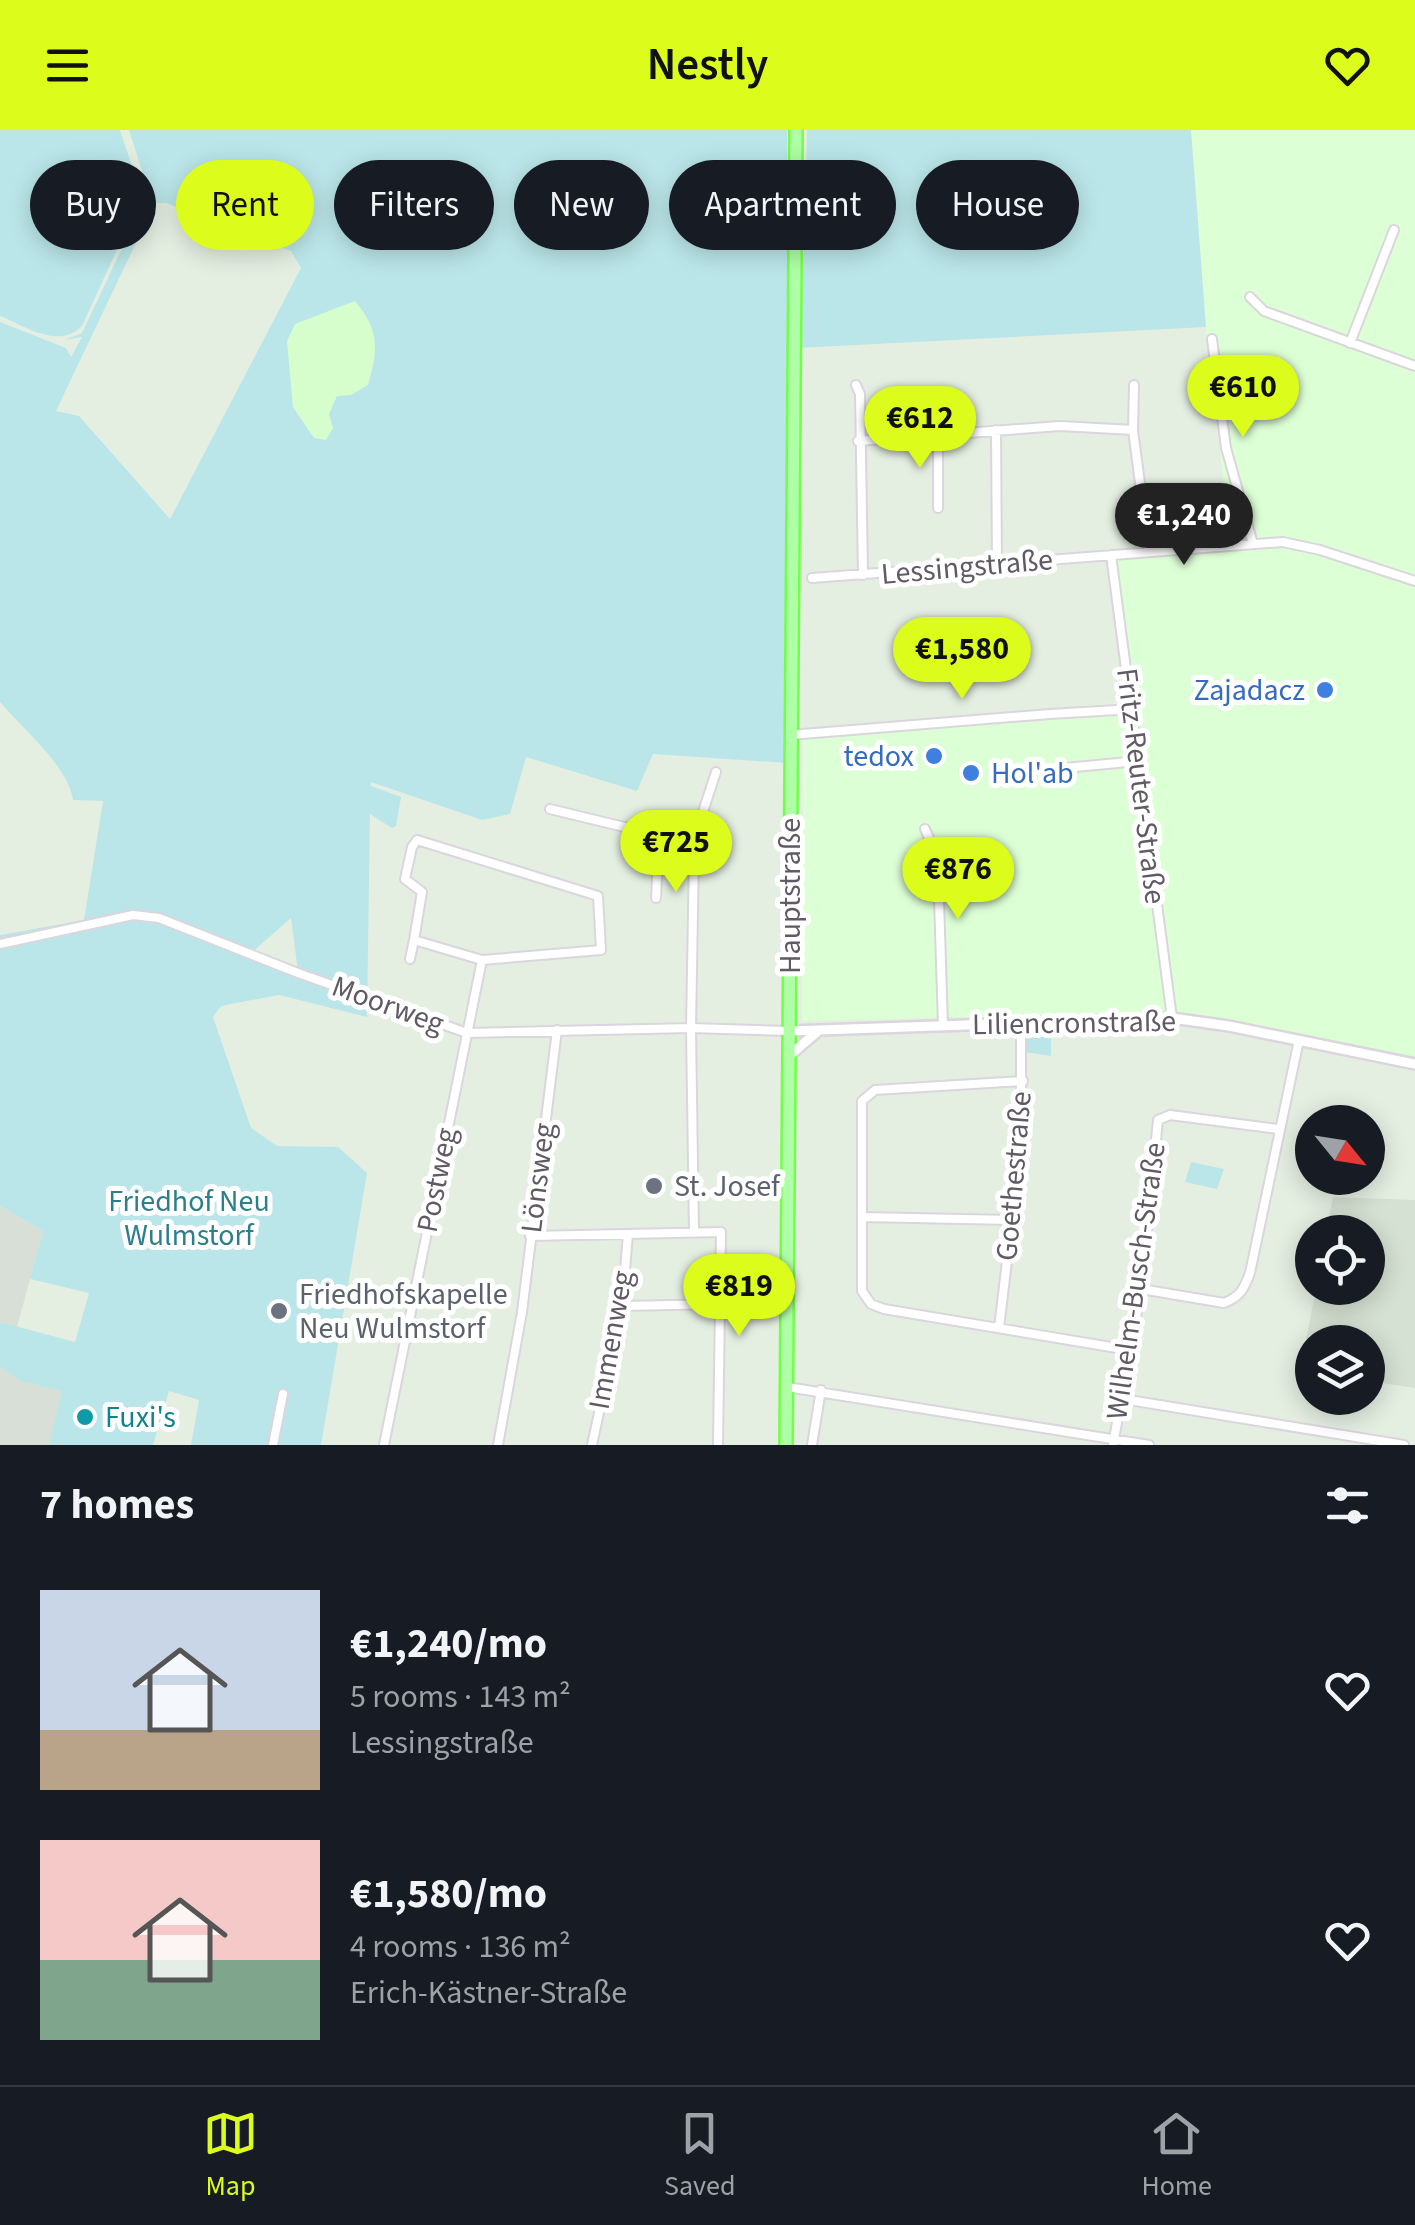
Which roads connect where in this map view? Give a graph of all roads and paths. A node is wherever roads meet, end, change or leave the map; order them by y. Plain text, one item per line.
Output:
1 (796, 130) edge
2 (1394, 230) dead end
3 (1250, 297) dead end
4 (1212, 339) dead end
5 (1350, 343) junction
6 (1415, 366) edge
7 (856, 385) dead end
8 (1134, 385) dead end
9 (996, 430) junction
10 (1133, 430) junction
11 (938, 434) junction
12 (858, 441) junction
13 (938, 508) dead end
14 (1253, 544) junction
15 (1149, 552) junction
16 (1112, 555) junction
17 (997, 564) junction
18 (863, 575) junction
19 (812, 578) dead end
20 (1415, 581) edge
21 (1132, 712) junction
22 (790, 735) junction
23 (1138, 761) junction
24 (1065, 768) dead end
25 (716, 772) dead end
26 (550, 809) dead end
27 (924, 829) dead end
28 (694, 854) junction
29 (658, 855) junction
30 (656, 898) dead end
31 (414, 940) junction
32 (0, 944) edge
33 (410, 960) dead end
34 (482, 960) junction
35 (1172, 1018) junction
36 (1021, 1024) junction
37 (943, 1026) junction
38 (691, 1028) junction
39 (557, 1030) junction
40 (790, 1031) junction
41 (819, 1031) junction
42 (467, 1033) junction
43 (1299, 1040) junction
44 (790, 1055) junction
45 (1415, 1064) edge
46 (1023, 1081) junction
47 (1278, 1129) junction
48 (863, 1217) junction
49 (1012, 1220) junction
50 (694, 1233) junction
51 (628, 1234) junction
52 (530, 1236) junction
53 (1140, 1289) junction
54 (721, 1304) junction
55 (622, 1306) junction
56 (999, 1328) junction
57 (1129, 1350) junction
58 (787, 1387) junction
59 (821, 1390) junction
60 (284, 1394) dead end
61 (1123, 1399) junction
62 (1114, 1442) edge
63 (272, 1445) edge
64 (384, 1445) edge
65 (498, 1445) edge
66 (592, 1445) edge
67 (718, 1445) edge
68 (786, 1445) edge
69 (812, 1445) edge
70 (1149, 1445) edge
71 (1404, 1445) edge

1 - 22 main road, Hauptstraße
2 - 5 street
3 - 5 street
4 - 14 street
5 - 6 street
7 - 12 street
8 - 10 street
9 - 10 street
9 - 11 street
9 - 17 street
10 - 15 street
11 - 12 street
11 - 13 street
12 - 18 street
14 - 15 street, Lessingstraße
14 - 20 street, Lessingstraße
15 - 16 street, Lessingstraße
16 - 17 street, Lessingstraße
16 - 21 street, Fritz-Reuter-Straße
17 - 18 street, Lessingstraße
18 - 19 street, Lessingstraße
21 - 22 street
21 - 23 street, Fritz-Reuter-Straße
22 - 40 main road, Hauptstraße
23 - 24 street
23 - 35 street, Fritz-Reuter-Straße
25 - 28 street
26 - 29 street
27 - 37 street
28 - 29 street
28 - 38 street
29 - 30 street
31 - 33 street
31 - 34 street
31 - 34 street
32 - 42 street, Moorweg
34 - 42 street, Postweg
35 - 36 street, Liliencronstraße
35 - 43 street, Liliencronstraße
36 - 37 street, Liliencronstraße
36 - 46 street, Goethestraße
37 - 41 street, Liliencronstraße
38 - 39 street, Moorweg
38 - 40 street, Moorweg
38 - 50 street
39 - 42 street, Moorweg
39 - 52 street, Lönsweg
40 - 41 street, Liliencronstraße
40 - 44 main road, Hauptstraße
41 - 44 street
42 - 64 street, Postweg
43 - 45 street, Liliencronstraße
43 - 47 street
44 - 58 main road, Hauptstraße
46 - 48 street
46 - 49 street, Goethestraße
47 - 53 street
47 - 53 street, Wilhelm-Busch-Straße
48 - 49 street
48 - 56 street
49 - 56 street, Goethestraße
50 - 51 street
50 - 54 street
51 - 52 street
51 - 55 street, Immenweg
52 - 65 street, Lönsweg
53 - 57 street, Wilhelm-Busch-Straße
54 - 55 street
54 - 67 street
55 - 66 street, Immenweg
56 - 57 street
57 - 61 street, Wilhelm-Busch-Straße
58 - 59 street
58 - 68 main road, Hauptstraße
59 - 62 street
59 - 69 street
60 - 63 street
61 - 62 street, Wilhelm-Busch-Straße
61 - 71 street
62 - 70 street

